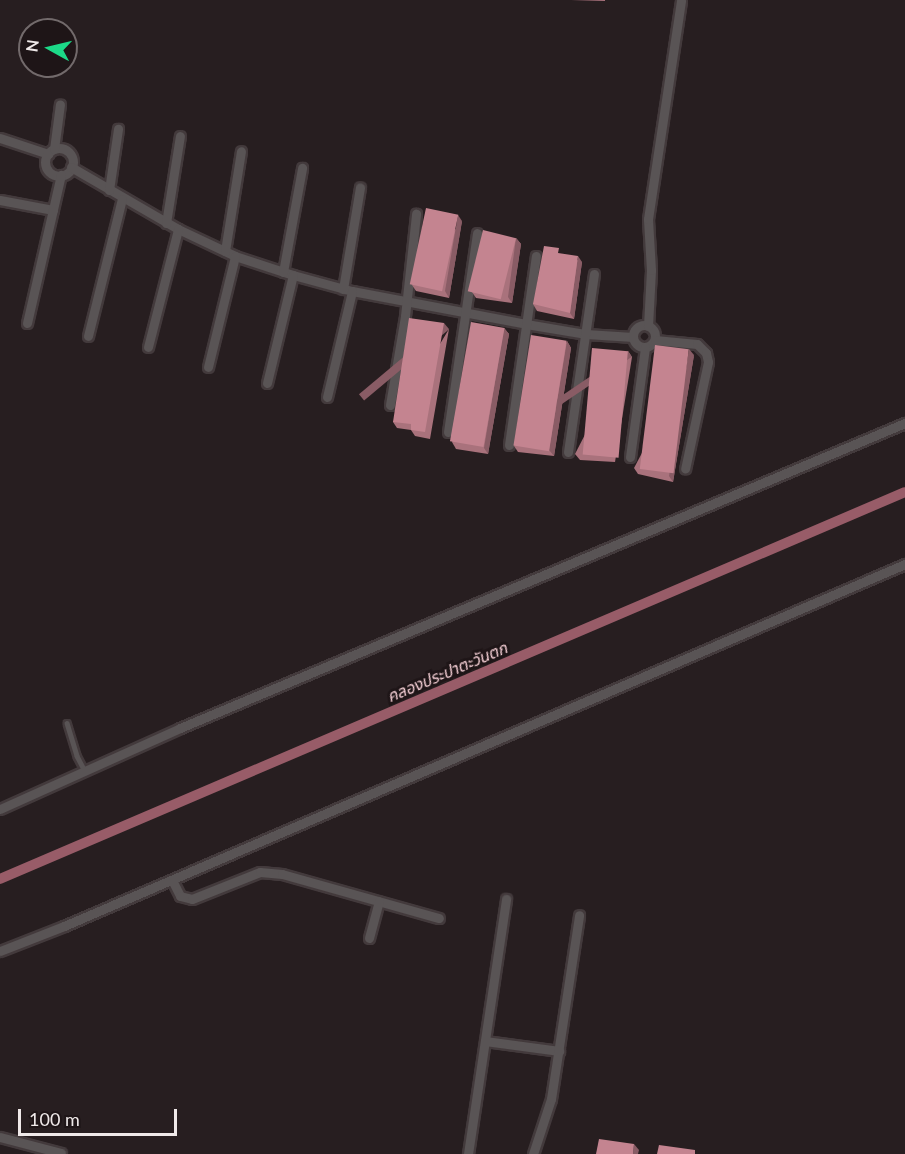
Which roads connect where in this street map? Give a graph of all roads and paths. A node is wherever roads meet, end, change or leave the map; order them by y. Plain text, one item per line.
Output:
1 (681, 0) edge
2 (60, 104) dead end
3 (118, 129) dead end
4 (180, 136) dead end
5 (0, 138) edge
6 (51, 151) junction
7 (241, 151) dead end
8 (71, 167) junction
9 (302, 168) dead end
10 (61, 175) junction
11 (360, 187) dead end
12 (109, 190) junction
13 (122, 199) junction
14 (0, 200) edge
15 (53, 210) junction
16 (416, 214) dead end
17 (166, 223) junction
18 (178, 229) junction
19 (477, 233) dead end
20 (225, 251) junction
21 (236, 256) junction
22 (536, 256) dead end
23 (288, 273) junction
24 (594, 274) dead end
25 (348, 290) junction
26 (405, 302) junction
27 (466, 313) junction
28 (27, 323) dead end
29 (526, 324) junction
30 (648, 326) junction
31 (586, 334) junction
32 (88, 336) dead end
33 (633, 337) junction
34 (655, 340) junction
35 (148, 347) dead end
36 (645, 348) junction
37 (208, 367) dead end
38 (267, 383) dead end
39 (327, 397) dead end
40 (390, 405) dead end
41 (905, 423) edge
42 (448, 432) dead end
43 (509, 445) dead end
44 (568, 452) dead end
45 (630, 457) dead end
46 (685, 469) dead end
47 (905, 564) edge
48 (67, 723) dead end
49 (85, 771) junction
50 (0, 809) edge
51 (172, 880) junction
52 (506, 899) dead end
53 (379, 901) junction
54 (579, 915) dead end
55 (439, 918) dead end
56 (369, 938) dead end
57 (0, 951) edge
58 (485, 1041) junction
59 (559, 1052) junction
60 (0, 1137) edge
61 (61, 1153) edge
62 (468, 1154) edge
63 (533, 1154) edge

1 - 30 street
2 - 6 street
3 - 12 street
4 - 17 street
5 - 6 street
6 - 8 street
6 - 10 street
7 - 20 street
8 - 10 street
8 - 12 street
9 - 23 street
10 - 15 street
11 - 25 street
12 - 13 street
13 - 17 street
13 - 32 street
14 - 15 street
15 - 28 street
16 - 26 street
17 - 18 street
18 - 20 street
18 - 35 street
19 - 27 street
20 - 21 street
21 - 23 street
21 - 37 street
22 - 29 street
23 - 25 street
23 - 38 street
24 - 31 street
25 - 26 street
25 - 39 street
26 - 27 street
26 - 40 street
27 - 29 street
27 - 42 street
29 - 31 street
29 - 43 street
30 - 33 street
30 - 34 street
31 - 33 street
31 - 44 street
33 - 36 street
34 - 36 street
34 - 46 street
36 - 45 street
41 - 49 street
47 - 51 street
48 - 49 lane
49 - 50 street
51 - 53 street
51 - 57 street
52 - 58 street
53 - 55 street
53 - 56 street
54 - 59 street
58 - 59 street
58 - 62 street
59 - 63 street
60 - 61 street

